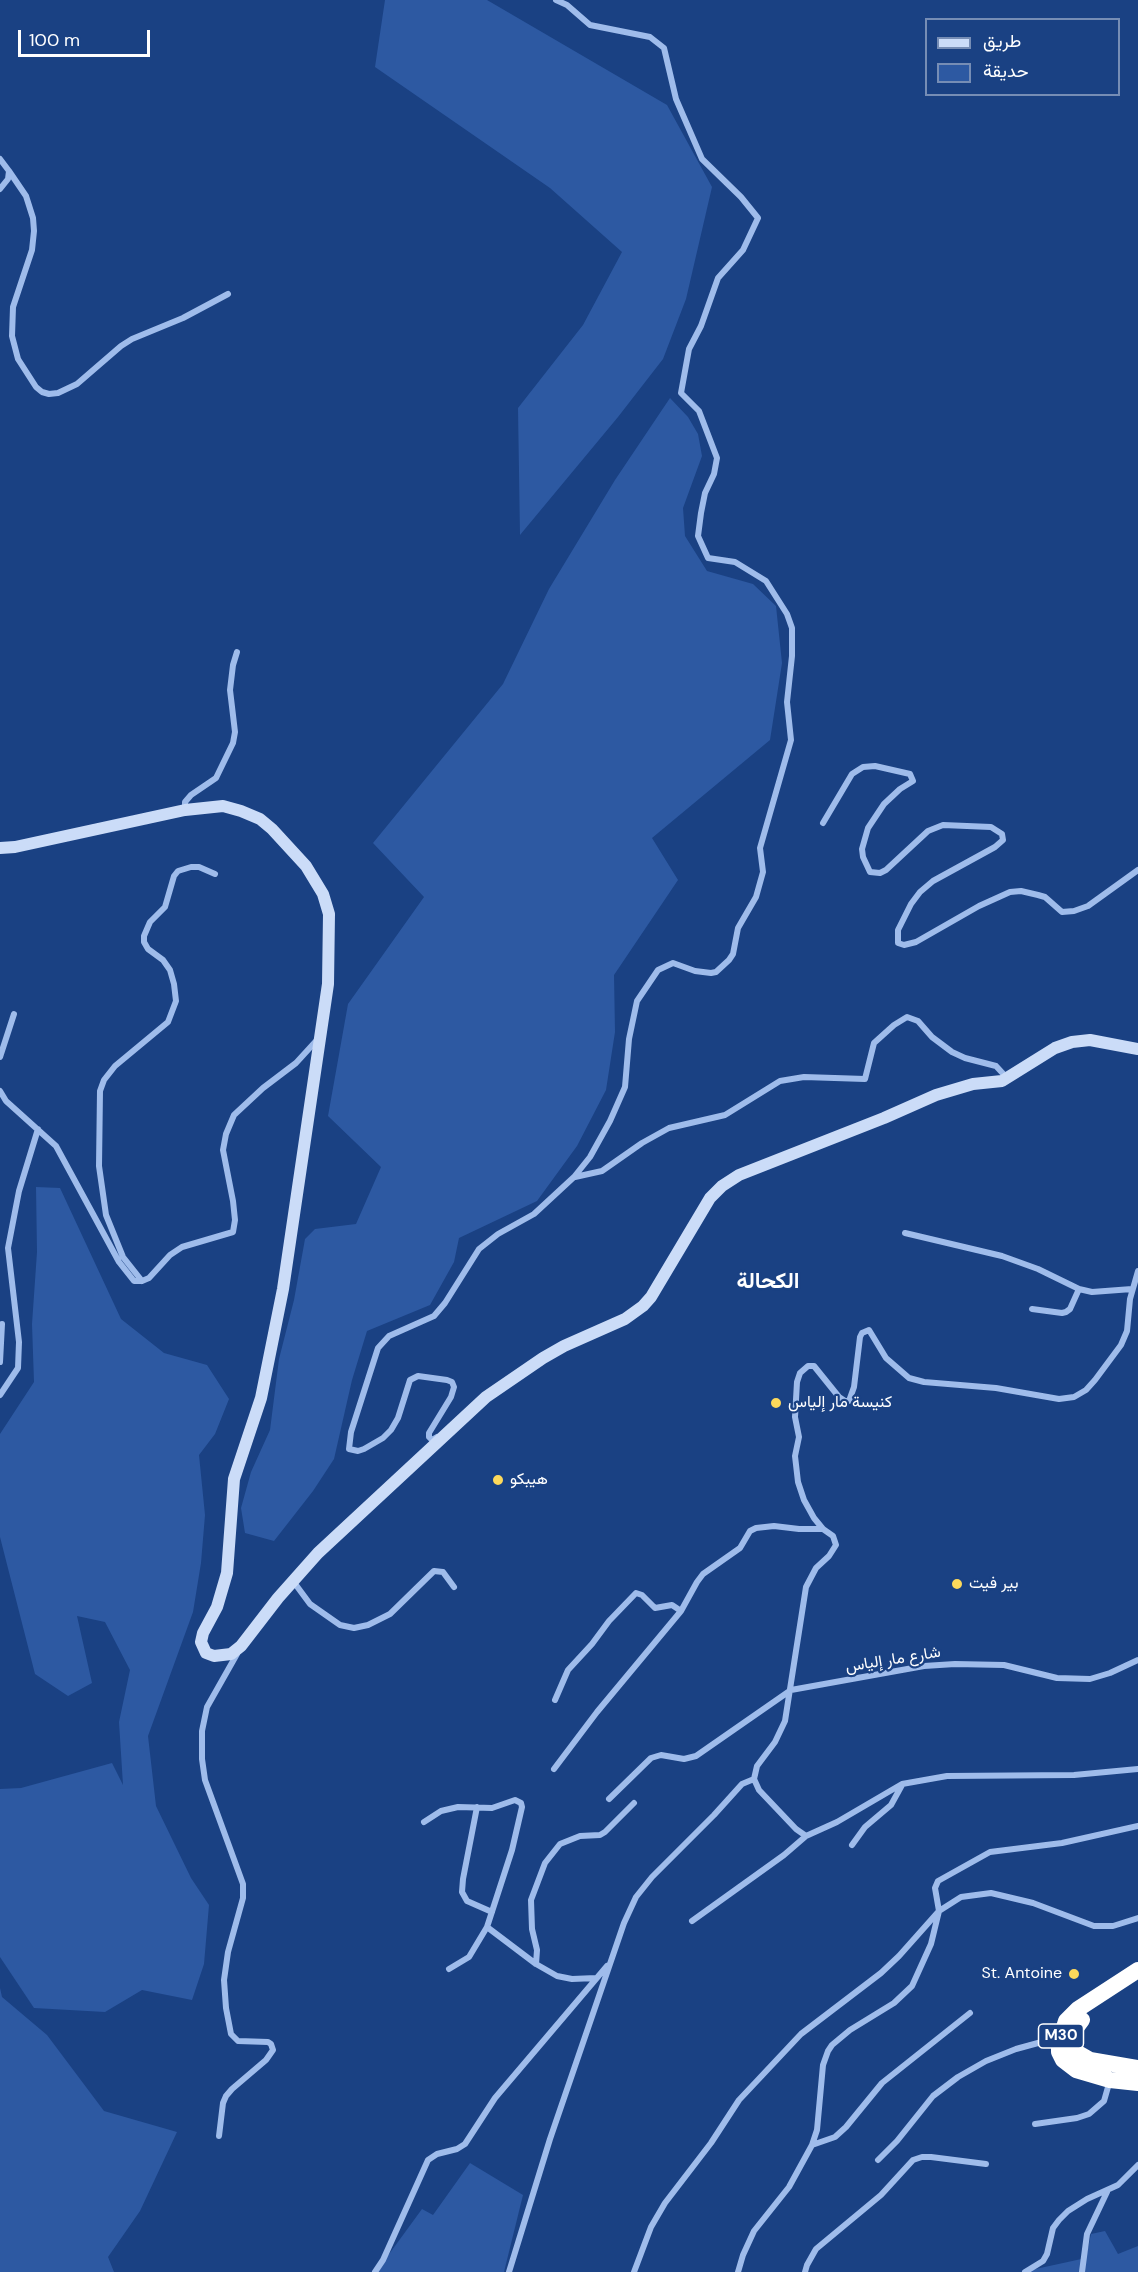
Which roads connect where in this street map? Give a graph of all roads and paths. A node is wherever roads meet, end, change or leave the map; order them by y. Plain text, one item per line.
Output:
1 (556, 0) edge
2 (0, 159) edge
3 (9, 171) junction
4 (0, 189) edge
5 (228, 294) dead end
6 (237, 652) dead end
7 (185, 810) junction
8 (823, 823) dead end
9 (0, 848) edge
10 (1138, 870) edge
11 (215, 874) dead end
12 (14, 1014) dead end
13 (320, 1037) junction
14 (1138, 1049) edge
15 (0, 1057) edge
16 (1008, 1079) junction
17 (0, 1091) edge
18 (6, 1101) junction
19 (0, 1107) edge
20 (38, 1130) junction
21 (574, 1177) junction
22 (905, 1233) dead end
23 (1138, 1271) edge
24 (142, 1281) junction
25 (1079, 1289) junction
26 (1132, 1289) junction
27 (1032, 1309) dead end
28 (2, 1324) dead end
29 (0, 1362) edge
30 (0, 1395) edge
31 (445, 1433) junction
32 (823, 1529) junction
33 (293, 1581) junction
34 (454, 1587) dead end
35 (681, 1611) junction
36 (241, 1646) junction
37 (1138, 1660) edge
38 (791, 1690) junction
39 (555, 1700) dead end
40 (554, 1769) dead end
41 (1138, 1769) edge
42 (754, 1779) junction
43 (902, 1784) junction
44 (609, 1799) dead end
45 (634, 1803) dead end
46 (477, 1807) junction
47 (424, 1822) dead end
48 (1138, 1826) edge
49 (806, 1836) junction
50 (852, 1845) dead end
51 (939, 1911) junction
52 (492, 1912) junction
53 (1138, 1918) edge
54 (692, 1921) dead end
55 (487, 1927) junction
56 (610, 1963) junction
57 (536, 1964) junction
58 (449, 1969) dead end
59 (1138, 1970) edge
60 (596, 1978) junction
61 (1138, 1980) edge
62 (970, 2013) dead end
63 (1059, 2043) junction
64 (1138, 2068) edge
65 (1110, 2080) junction
66 (1138, 2083) edge
67 (1035, 2124) dead end
68 (219, 2136) dead end
69 (812, 2145) junction
70 (878, 2160) dead end
71 (986, 2164) dead end
72 (1138, 2165) edge
73 (1107, 2192) junction
74 (375, 2272) edge
75 (509, 2272) edge
76 (634, 2272) edge
77 (738, 2272) edge
78 (805, 2272) edge
79 (1025, 2272) edge
80 (1082, 2272) edge

1 - 21 street
2 - 3 street
3 - 4 street
3 - 5 street
6 - 7 street
7 - 9 main road
7 - 13 main road
8 - 10 street
11 - 24 street
12 - 15 street
13 - 24 street
13 - 36 main road
14 - 16 main road
16 - 21 street
16 - 31 main road
17 - 18 street
18 - 19 street
18 - 20 street
20 - 24 street
20 - 30 street
21 - 31 street
22 - 25 street
23 - 26 street
25 - 26 street
25 - 27 street
26 - 32 street
28 - 29 street
31 - 33 main road
32 - 35 street
32 - 38 street
33 - 34 street
33 - 36 main road
35 - 39 street
35 - 40 street
36 - 68 street
37 - 38 street, شارع مار إلياس
38 - 42 street
38 - 44 street
41 - 43 street
42 - 49 street
42 - 56 street
43 - 49 street
43 - 50 street
45 - 57 street
46 - 47 street
46 - 52 street
46 - 52 street
48 - 51 street
49 - 54 street
51 - 53 street
51 - 69 street
51 - 76 street
52 - 55 street
55 - 57 street
55 - 58 street
56 - 60 street
56 - 75 street
57 - 60 street
59 - 63 highway, M30
60 - 74 street
61 - 64 highway, M30
62 - 69 street
63 - 65 highway, M30
63 - 70 street
65 - 66 highway, M30
65 - 67 street
69 - 77 street
71 - 78 street
72 - 73 street
73 - 79 street
73 - 80 street

